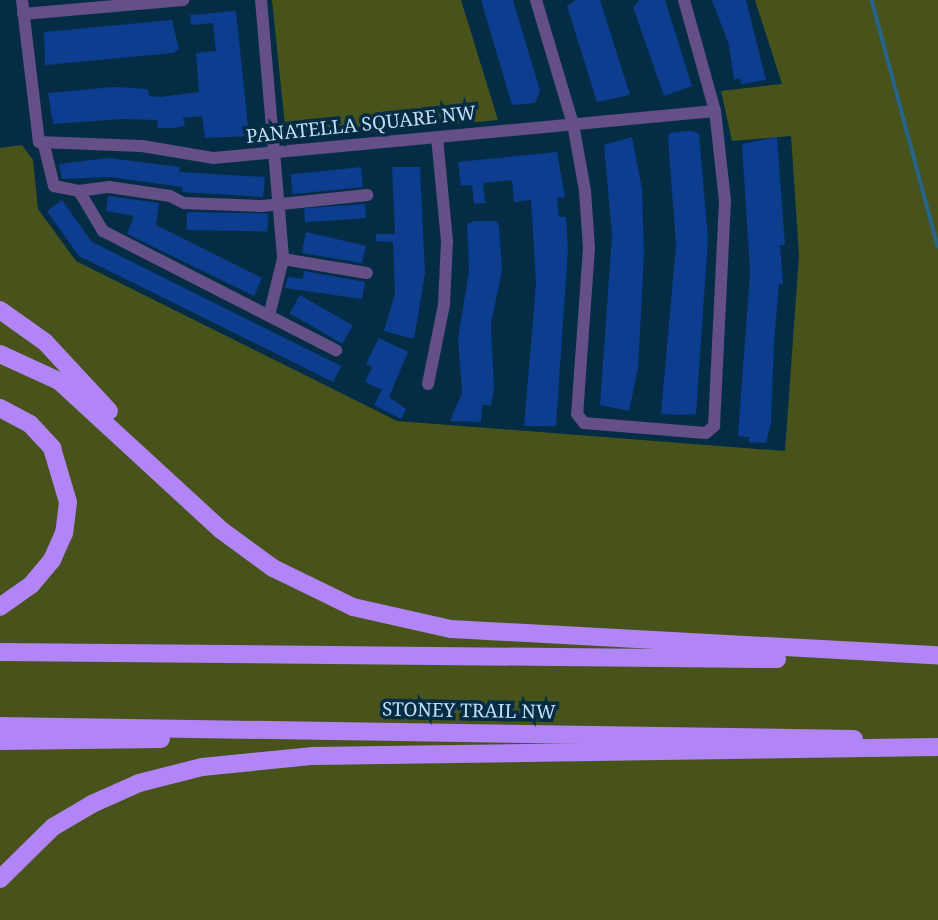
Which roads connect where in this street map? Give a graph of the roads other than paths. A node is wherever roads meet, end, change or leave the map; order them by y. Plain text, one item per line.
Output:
1 (22, 0) edge
2 (183, 0) edge
3 (261, 0) edge
4 (536, 0) edge
5 (684, 0) edge
6 (23, 14) junction
7 (715, 111) junction
8 (573, 124) junction
9 (437, 137) junction
10 (44, 145) junction
11 (275, 155) junction
12 (79, 191) junction
13 (368, 195) dead end
14 (280, 203) junction
15 (283, 259) junction
16 (368, 273) dead end
17 (0, 310) edge
18 (270, 312) junction
19 (336, 350) dead end
20 (0, 354) edge
21 (428, 384) dead end
22 (0, 408) edge
23 (124, 437) junction
24 (0, 607) edge
25 (0, 652) edge
26 (938, 655) edge
27 (938, 661) edge
28 (0, 726) edge
29 (318, 729) junction
30 (938, 740) edge
31 (0, 741) edge
32 (938, 747) edge
33 (0, 879) edge

1 - 6 street
2 - 6 street
3 - 11 street
4 - 8 street
5 - 7 street
6 - 10 street
7 - 8 street, PANATELLA SQUARE NW
7 - 8 street
8 - 9 street, PANATELLA SQUARE NW
9 - 11 street, PANATELLA SQUARE NW
9 - 21 street
10 - 11 street, PANATELLA SQUARE NW
10 - 12 street
11 - 14 street
12 - 14 street
12 - 18 street
13 - 14 street
14 - 15 street
15 - 16 street
15 - 18 street
17 - 23 highway
18 - 19 street
20 - 23 highway
22 - 24 highway
23 - 26 highway
25 - 27 highway
28 - 29 highway, STONEY TRAIL NW
29 - 30 highway, STONEY TRAIL NW
29 - 31 highway
32 - 33 highway

